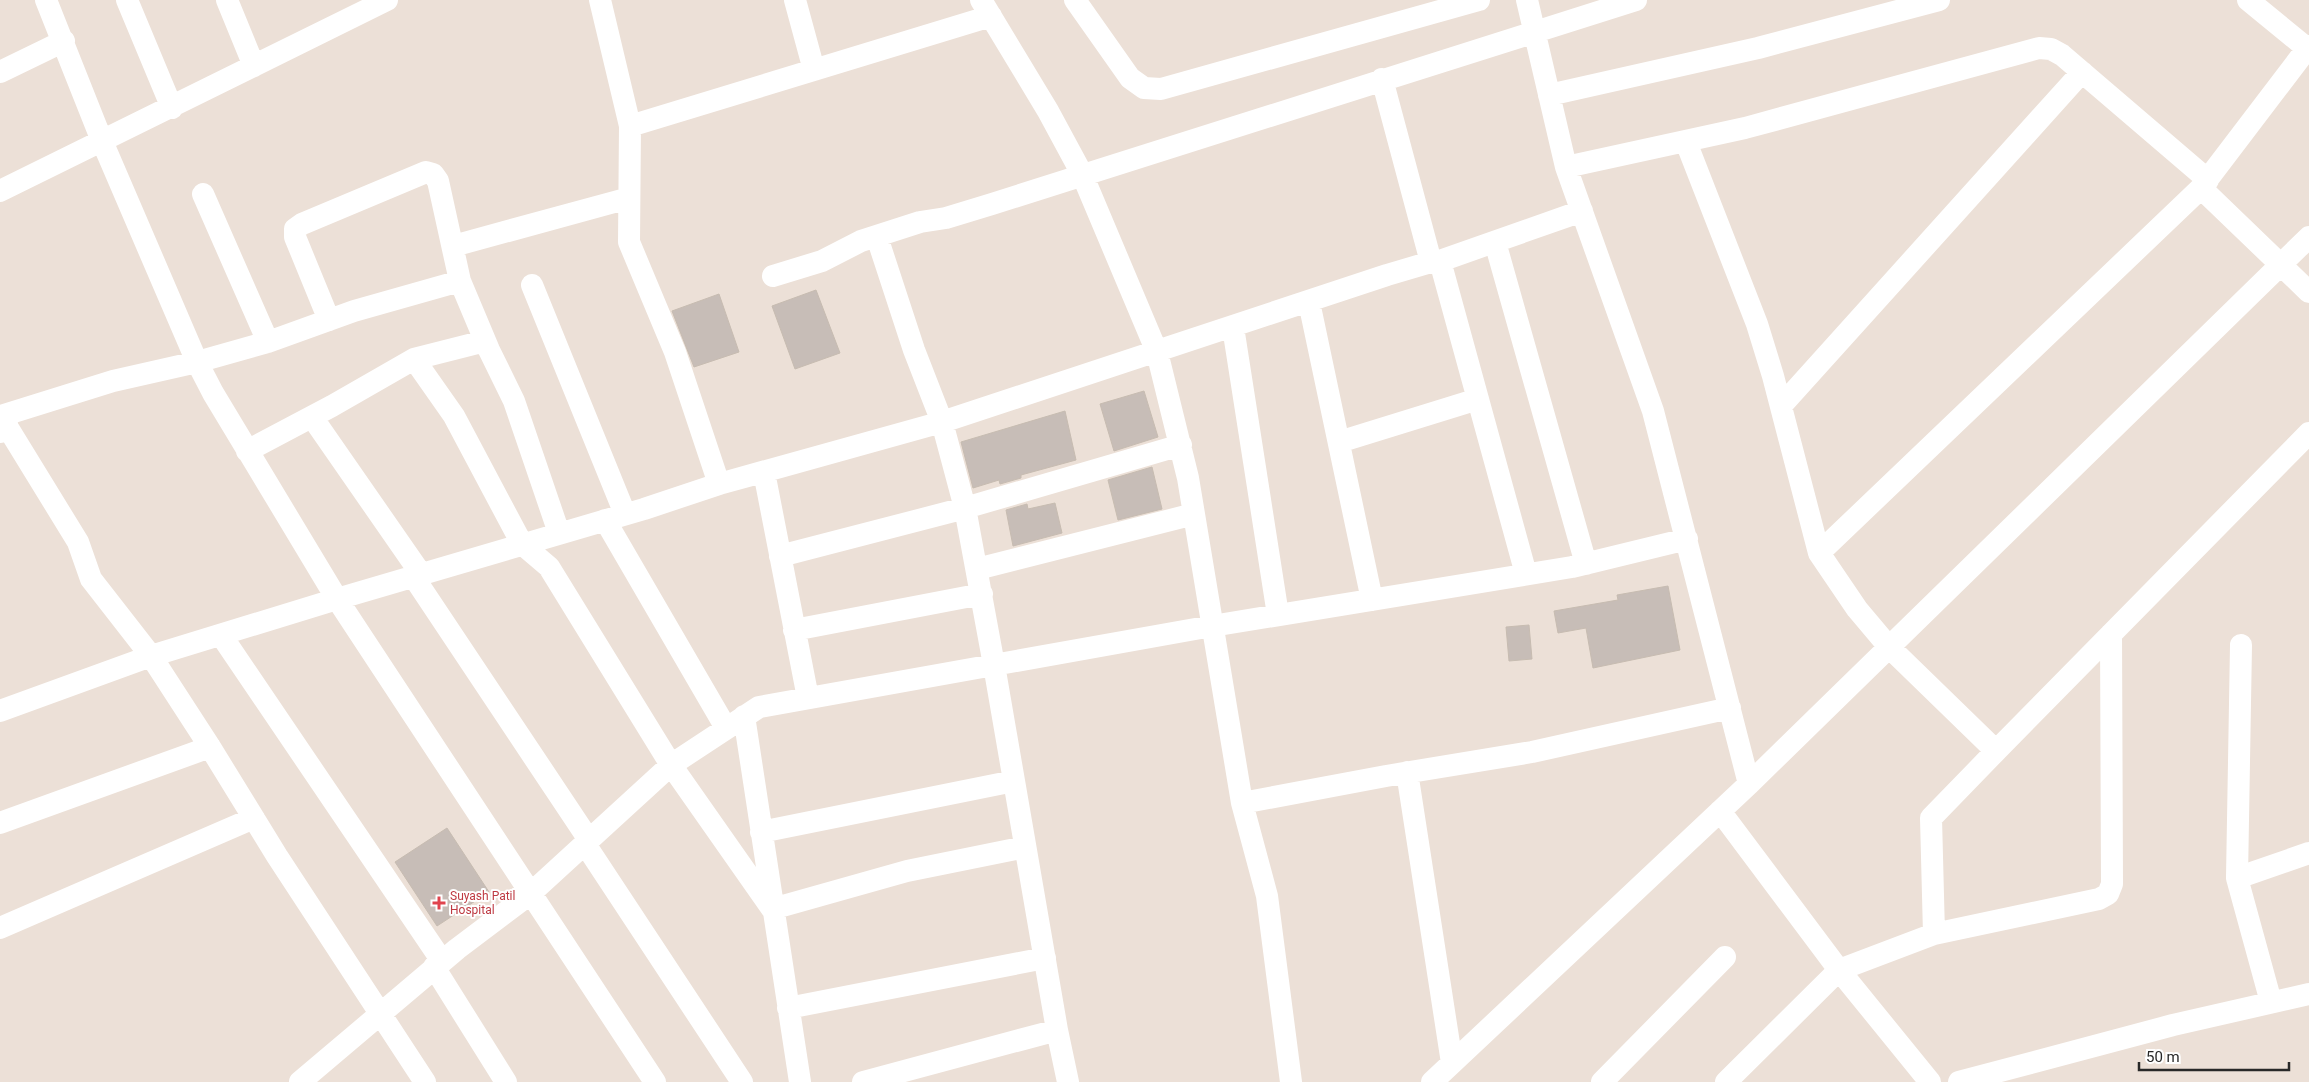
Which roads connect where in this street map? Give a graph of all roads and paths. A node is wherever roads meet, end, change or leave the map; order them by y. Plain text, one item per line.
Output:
1 (46, 0) edge
2 (127, 0) edge
3 (227, 0) edge
4 (387, 0) edge
5 (600, 0) edge
6 (795, 0) edge
7 (1075, 0) edge
8 (1479, 0) edge
9 (1527, 0) edge
10 (1636, 0) edge
11 (1938, 0) edge
12 (2248, 0) edge
13 (986, 8) edge
14 (1535, 32) junction
15 (64, 41) junction
16 (2308, 48) edge
17 (254, 66) junction
18 (814, 70) junction
19 (0, 72) edge
20 (2082, 72) junction
21 (1382, 79) junction
22 (1549, 96) junction
23 (172, 108) junction
24 (630, 126) junction
25 (102, 141) junction
26 (1686, 142) junction
27 (1566, 167) junction
28 (1082, 174) junction
29 (2204, 184) junction
30 (0, 191) edge
31 (203, 194) dead end
32 (629, 198) junction
33 (1582, 211) junction
34 (877, 237) junction
35 (2308, 239) edge
36 (1495, 242) junction
37 (453, 246) junction
38 (1435, 261) junction
39 (2282, 264) junction
40 (773, 276) dead end
41 (460, 281) junction
42 (532, 285) dead end
43 (2309, 292) edge
44 (1309, 302) junction
45 (329, 320) junction
46 (1233, 327) junction
47 (485, 341) junction
48 (268, 342) junction
49 (1157, 352) junction
50 (414, 359) junction
51 (197, 362) junction
52 (1478, 399) junction
53 (1781, 406) junction
54 (312, 416) junction
55 (942, 422) junction
56 (4, 430) edge
57 (2309, 432) edge
58 (1339, 442) junction
59 (1181, 445) junction
60 (247, 451) junction
61 (764, 472) junction
62 (719, 484) junction
63 (964, 508) junction
64 (1194, 514) junction
65 (615, 517) junction
66 (559, 533) junction
67 (1687, 539) junction
68 (522, 544) junction
69 (1819, 553) junction
70 (780, 556) junction
71 (1586, 564) junction
72 (977, 569) junction
73 (1526, 574) junction
74 (417, 575) junction
75 (982, 594) junction
76 (337, 599) junction
77 (1372, 600) junction
78 (1278, 616) junction
79 (1212, 626) junction
80 (794, 630) junction
81 (2111, 634) junction
82 (221, 635) junction
83 (2241, 645) dead end
84 (1889, 647) junction
85 (151, 656) junction
86 (994, 665) junction
87 (808, 698) junction
88 (1730, 708) junction
89 (0, 711) edge
90 (735, 722) junction
91 (210, 747) junction
92 (1996, 751) junction
93 (671, 765) junction
94 (1406, 772) junction
95 (1014, 781) junction
96 (1749, 784) junction
97 (1242, 803) junction
98 (1720, 811) junction
99 (254, 818) junction
100 (0, 823) edge
101 (761, 832) junction
102 (587, 842) junction
103 (1025, 847) junction
104 (2309, 853) edge
105 (2237, 878) junction
106 (530, 894) junction
107 (772, 909) junction
108 (0, 928) edge
109 (1934, 934) junction
110 (1725, 957) dead end
111 (1045, 958) junction
112 (438, 964) junction
113 (1839, 970) junction
114 (2309, 994) edge
115 (2271, 1002) junction
116 (788, 1008) junction
117 (380, 1012) junction
118 (1057, 1030) junction
119 (1452, 1063) junction
120 (305, 1080) edge
121 (425, 1082) edge
122 (506, 1082) edge
123 (655, 1082) edge
124 (742, 1082) edge
125 (800, 1082) edge
126 (863, 1082) edge
127 (1068, 1082) edge
128 (1291, 1082) edge
129 (1432, 1082) edge
130 (1602, 1082) edge
131 (1726, 1082) edge
132 (1930, 1082) edge
133 (1959, 1082) edge

1 - 15 street
2 - 23 street
3 - 17 street
4 - 17 street
5 - 24 street
6 - 18 street
7 - 8 street
9 - 14 street
10 - 14 street
11 - 22 street
12 - 16 street
13 - 18 street
13 - 28 street
14 - 21 street
14 - 22 street
15 - 19 street
15 - 25 street
16 - 29 street
17 - 23 street
18 - 24 street
20 - 26 street
20 - 29 street
20 - 53 street
21 - 28 street
21 - 38 street
22 - 27 street
23 - 25 street
24 - 32 street
25 - 30 street
25 - 51 street
26 - 27 street
26 - 53 street
27 - 33 street
28 - 34 street
28 - 49 street
29 - 39 street
29 - 69 street
31 - 48 street
32 - 37 street
32 - 62 street
33 - 36 street
33 - 67 street
34 - 40 street
34 - 55 street
35 - 39 street
36 - 38 street
36 - 71 street
37 - 41 street
37 - 45 street
38 - 44 street
38 - 52 street
39 - 43 street
39 - 84 street
41 - 45 street
41 - 47 street
42 - 65 street
44 - 46 street
44 - 58 street
45 - 48 street
46 - 49 street
46 - 78 street
47 - 50 street
47 - 66 street
48 - 51 street
49 - 55 street
49 - 59 street
50 - 54 street
50 - 68 street
51 - 56 street
51 - 60 street
52 - 58 street
52 - 73 street
53 - 69 street
54 - 60 street
54 - 74 street
55 - 61 street
55 - 63 street
56 - 85 street
57 - 81 street
58 - 77 street
59 - 63 street
59 - 64 street
60 - 76 street
61 - 62 street
61 - 70 street
62 - 65 street
63 - 70 street
63 - 72 street
64 - 72 street
64 - 79 street
65 - 66 street
65 - 90 street
66 - 68 street
67 - 71 street
67 - 88 street
68 - 74 street
68 - 93 street
69 - 84 street
70 - 80 street
71 - 73 street
72 - 75 street
73 - 77 street
74 - 76 street
74 - 102 street
75 - 80 street
75 - 86 street
76 - 82 street
76 - 106 street
77 - 78 street
78 - 79 street
79 - 86 street
79 - 97 street
80 - 87 street
81 - 92 street
81 - 109 street
82 - 85 street
82 - 112 street
83 - 105 street
84 - 92 street
84 - 96 street
85 - 89 street
85 - 91 street
86 - 87 street
86 - 95 street
87 - 90 street
88 - 94 street
88 - 96 street
90 - 93 street
90 - 101 street
91 - 99 street
91 - 100 street
92 - 109 street
93 - 102 street
93 - 107 street
94 - 97 street
94 - 119 street
95 - 101 street
95 - 103 street
96 - 98 street
97 - 128 street
98 - 113 street
98 - 119 street
99 - 108 street
99 - 117 street
101 - 107 street
102 - 106 street
102 - 124 street
103 - 107 street
103 - 111 street
104 - 105 street
105 - 115 street
106 - 112 street
106 - 123 street
107 - 116 street
109 - 113 street
110 - 130 street
111 - 116 street
111 - 118 street
112 - 117 street
112 - 122 street
113 - 131 street
113 - 132 street
114 - 115 street
115 - 133 street
116 - 125 street
117 - 120 street
117 - 121 street
118 - 126 street
118 - 127 street
119 - 129 street

